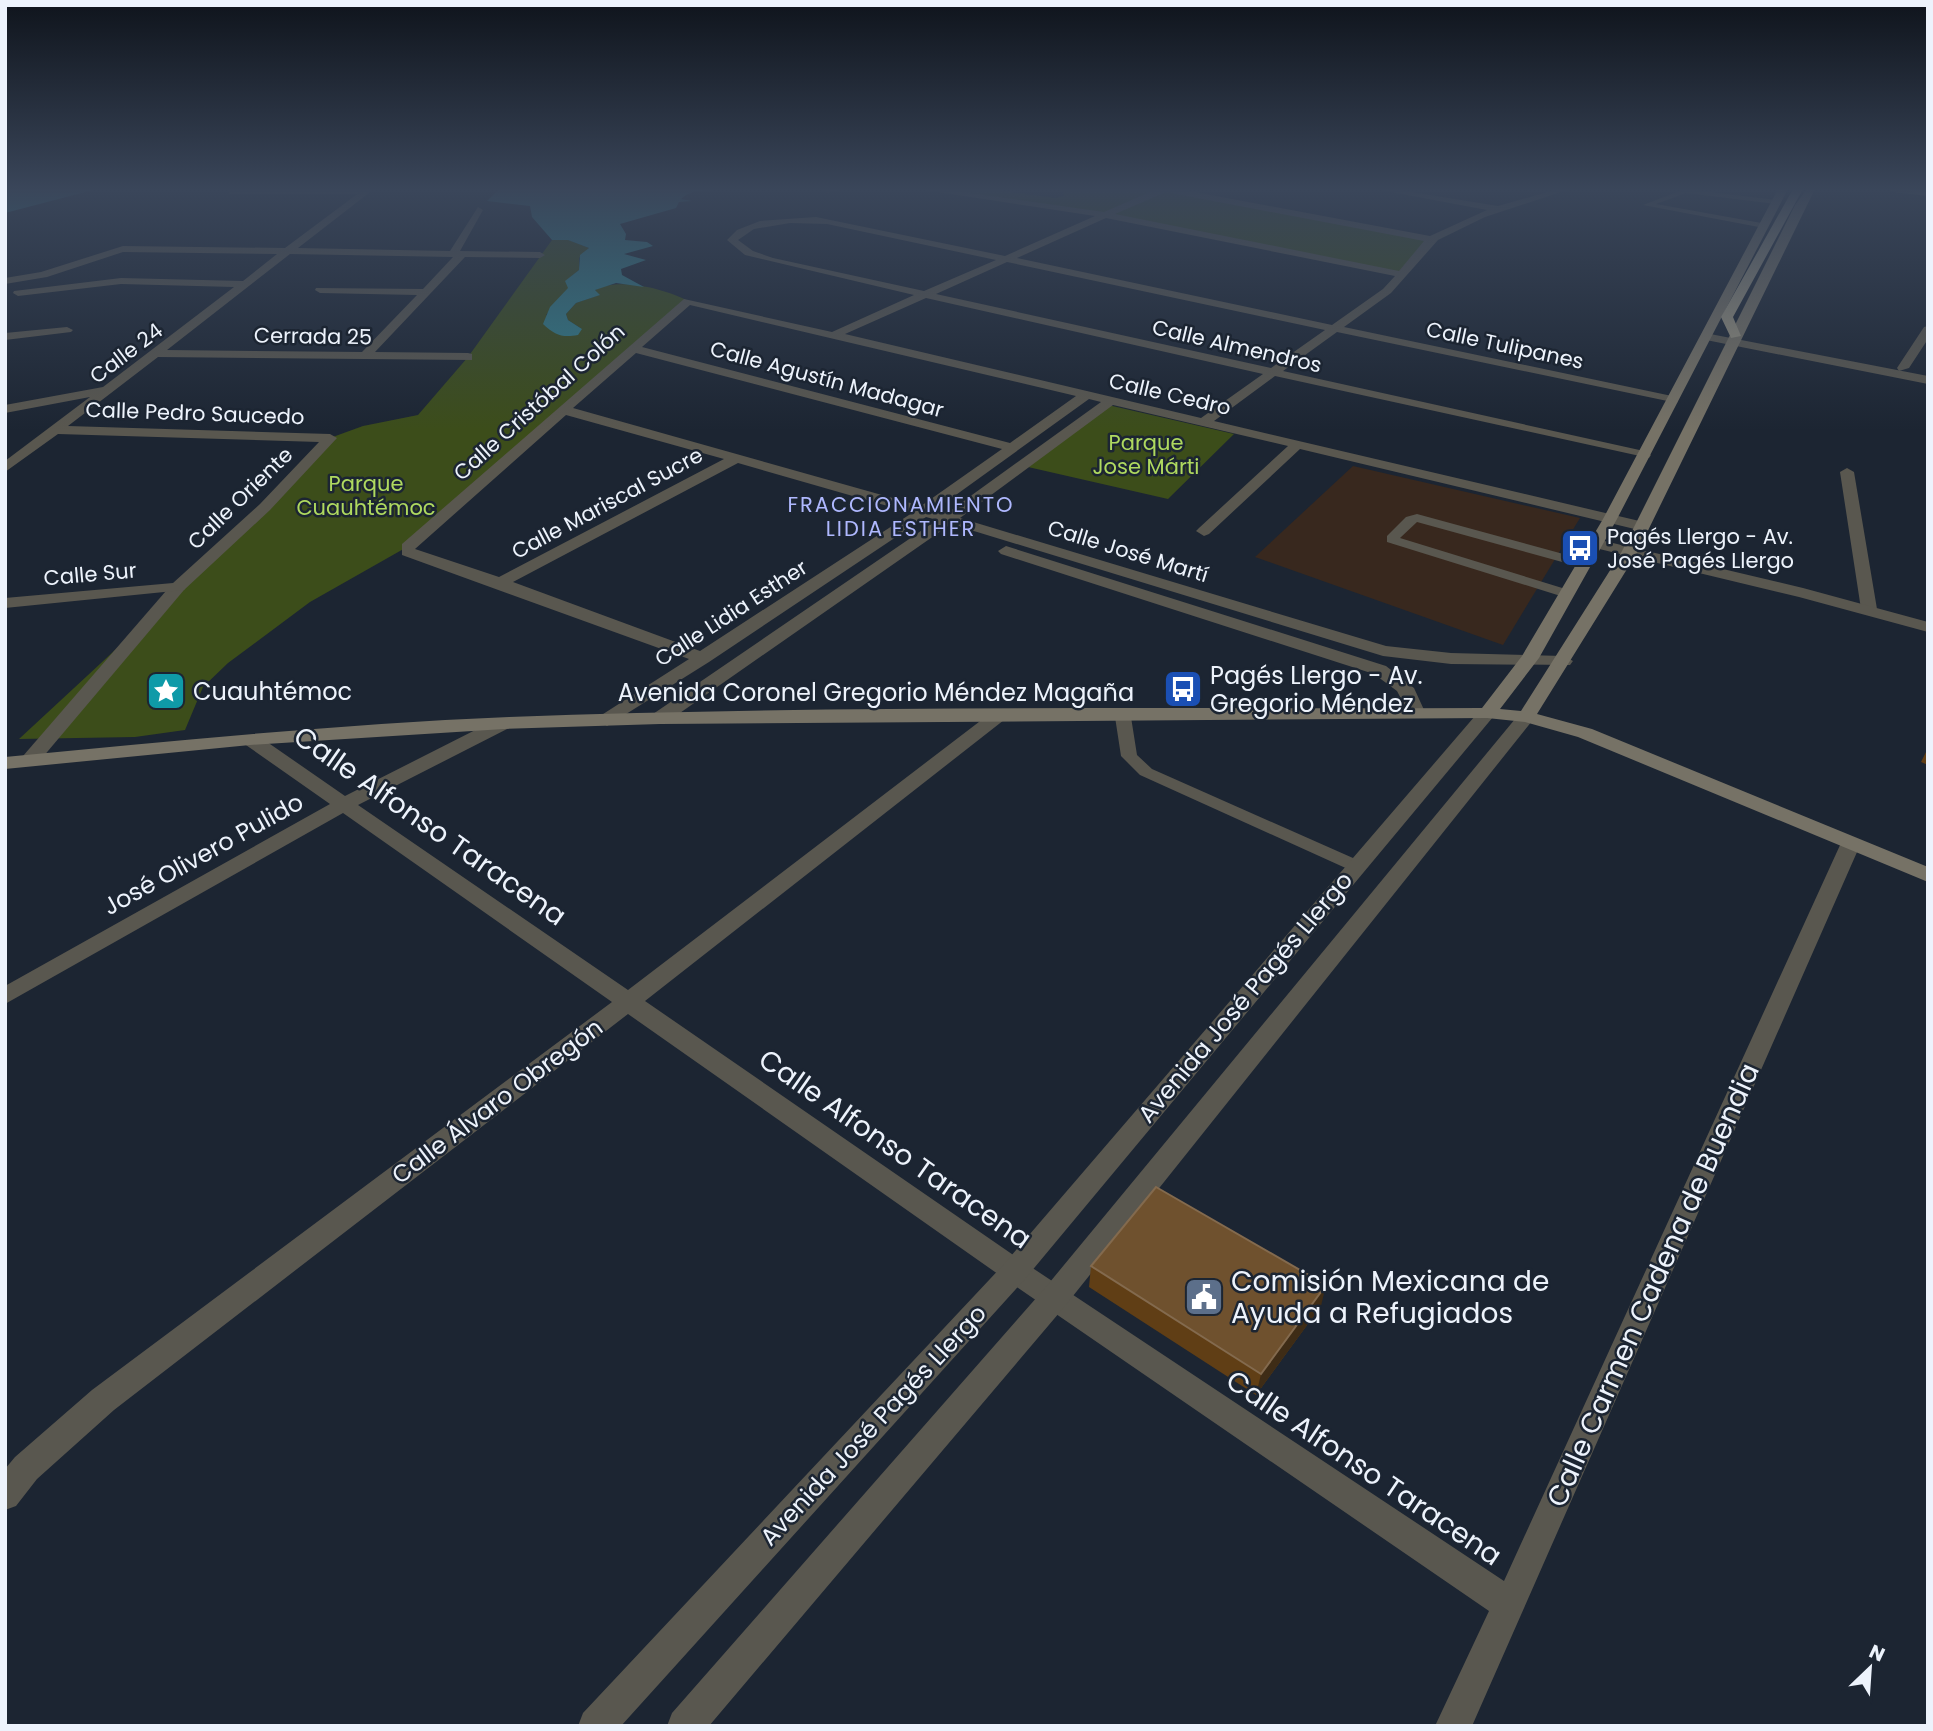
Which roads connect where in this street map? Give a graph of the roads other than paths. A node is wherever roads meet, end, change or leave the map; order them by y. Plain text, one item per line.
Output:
1 (59, 270) edge
2 (265, 270) edge
3 (444, 270) edge
4 (818, 270) edge
5 (984, 270) edge
6 (1059, 270) edge
7 (1379, 270) edge
8 (1409, 270) edge
9 (1741, 270) edge
10 (1753, 270) edge
11 (1768, 270) edge
12 (1405, 275) junction
13 (5, 281) edge
14 (121, 281) junction
15 (248, 284) junction
16 (320, 290) dead end
17 (425, 292) junction
18 (5, 294) edge
19 (926, 296) junction
20 (107, 300) dead end
21 (688, 301) joint
22 (1336, 329) junction
23 (1928, 329) edge
24 (67, 330) dead end
25 (1707, 334) junction
26 (832, 336) junction
27 (5, 337) edge
28 (1734, 339) junction
29 (631, 348) junction
30 (158, 353) junction
31 (365, 356) junction
32 (468, 356) dead end
33 (1903, 368) junction
34 (1269, 373) junction
35 (1928, 373) edge
36 (1928, 380) edge
37 (111, 388) junction
38 (1085, 396) junction
39 (1672, 400) junction
40 (1109, 402) junction
41 (5, 409) edge
42 (559, 414) junction
43 (1202, 423) junction
44 (58, 430) junction
45 (330, 438) joint
46 (1297, 445) junction
47 (1014, 448) junction
48 (1644, 455) junction
49 (726, 463) junction
50 (5, 468) edge
51 (1847, 472) dead end
52 (917, 516) junction
53 (948, 519) junction
54 (1610, 519) junction
55 (1643, 526) junction
56 (935, 529) junction
57 (1204, 531) dead end
58 (1595, 544) junction
59 (1629, 553) junction
60 (1584, 564) junction
61 (500, 583) junction
62 (178, 587) junction
63 (1567, 594) junction
64 (5, 603) edge
65 (1869, 609) junction
66 (1928, 627) edge
67 (703, 657) junction
68 (1530, 658) junction
69 (1564, 661) junction
70 (1416, 712) junction
71 (1487, 713) junction
72 (998, 716) junction
73 (1123, 717) junction
74 (1525, 717) junction
75 (660, 718) junction
76 (607, 720) junction
77 (504, 723) junction
78 (250, 739) junction
79 (30, 760) junction
80 (5, 763) edge
81 (343, 805) junction
82 (1851, 843) junction
83 (1356, 866) junction
84 (1928, 875) edge
85 (5, 996) edge
86 (628, 1002) junction
87 (1015, 1271) junction
88 (1055, 1297) junction
89 (5, 1495) edge
90 (1510, 1605) junction
91 (596, 1726) edge
92 (685, 1726) edge
93 (1452, 1726) edge

1 - 13 street
2 - 15 street, Calle 24
3 - 17 street
4 - 19 street, Calle Almendros
5 - 19 street
6 - 22 street, Calle Tulipanes
7 - 12 street
8 - 12 street
9 - 25 main road, Avenida José Pagés Llergo
10 - 28 highway
11 - 28 main road, Avenida José Pagés Llergo
12 - 22 street
14 - 15 street
14 - 18 street
14 - 20 street
15 - 30 street, Calle 24
16 - 17 street
17 - 31 street
19 - 26 street
19 - 34 street, Calle Almendros
21 - 26 street, Calle Cedro
21 - 29 street, Calle Cristóbal Colón
22 - 34 street
22 - 39 street, Calle Tulipanes
23 - 33 street
24 - 27 street
25 - 28 street
25 - 39 main road, Avenida José Pagés Llergo
26 - 38 street, Calle Cedro
28 - 33 street
28 - 36 street
28 - 55 main road, Avenida José Pagés Llergo
29 - 42 street, Calle Cristóbal Colón
29 - 47 street, Calle Agustín Madagar
30 - 31 street, Cerrada 25
30 - 37 street, Calle 24
31 - 32 street, Cerrada 25
33 - 35 street
34 - 43 street
34 - 48 street, Calle Almendros
37 - 41 street
37 - 44 street, Calle 24
38 - 40 street, Calle Cedro
38 - 47 street, Calle Lidia Esther
39 - 48 main road, Avenida José Pagés Llergo
40 - 43 street, Calle Cedro
40 - 53 street, Calle Lidia Esther
42 - 49 street, Calle José Martí
42 - 61 street, Calle Cristóbal Colón
43 - 46 street, Calle Cedro
44 - 45 street, Calle Pedro Saucedo
44 - 50 street, Calle 24
45 - 62 street, Calle Oriente
46 - 54 street, Calle Cedro
46 - 57 street
47 - 52 street, Calle Lidia Esther
48 - 54 main road, Avenida José Pagés Llergo
49 - 52 street, Calle José Martí
49 - 61 street, Calle Mariscal Sucre
51 - 65 street
52 - 53 street, Calle José Martí
52 - 56 street, Calle José Martí
52 - 67 street, Calle Lidia Esther
53 - 56 street, Calle Lidia Esther
53 - 68 street, Calle José Martí
54 - 55 street, Calle Cedro
54 - 58 main road, Avenida José Pagés Llergo
55 - 59 main road, Avenida José Pagés Llergo
56 - 70 street, Calle José Martí
56 - 75 street, Calle Lidia Esther
58 - 59 street
58 - 60 main road, Avenida José Pagés Llergo
59 - 65 street
59 - 69 main road, Avenida José Pagés Llergo
60 - 63 main road, Avenida José Pagés Llergo
60 - 63 lane
61 - 67 street, Calle Cristóbal Colón
62 - 64 street, Calle Sur
62 - 79 street, Calle Oriente
63 - 68 main road, Avenida José Pagés Llergo
65 - 66 street
67 - 76 street, Calle Lidia Esther
68 - 69 street, Calle José Martí
68 - 71 main road, Avenida José Pagés Llergo
69 - 74 main road, Avenida José Pagés Llergo
70 - 71 main road, Avenida Coronel Gregorio Méndez Magaña
70 - 73 main road, Avenida Coronel Gregorio Méndez Magaña
71 - 74 main road, Avenida Coronel Gregorio Méndez Magaña
71 - 83 street, Avenida José Pagés Llergo
72 - 73 main road, Avenida Coronel Gregorio Méndez Magaña
72 - 75 main road, Avenida Coronel Gregorio Méndez Magaña
72 - 86 street, Calle Álvaro Obregón
73 - 83 lane
74 - 82 main road, Avenida Coronel Gregorio Méndez Magaña
74 - 88 street, Avenida José Pagés Llergo
75 - 76 main road, Avenida Coronel Gregorio Méndez Magaña
76 - 77 main road, Avenida Coronel Gregorio Méndez Magaña
77 - 78 main road, Avenida Coronel Gregorio Méndez Magaña
77 - 81 street, José Olivero Pulido
78 - 79 main road, Avenida Coronel Gregorio Méndez Magaña
78 - 81 street, Calle Alfonso Taracena
79 - 80 main road, Avenida Coronel Gregorio Méndez Magaña
81 - 85 street, José Olivero Pulido
81 - 86 street, Calle Alfonso Taracena
82 - 84 main road, Avenida Coronel Gregorio Méndez Magaña
82 - 90 street, Calle Carmen Cadena de Buendia
83 - 87 street, Avenida José Pagés Llergo
86 - 87 street, Calle Alfonso Taracena
86 - 89 street, Calle Álvaro Obregón
87 - 88 street, Calle Alfonso Taracena
87 - 91 street, Avenida José Pagés Llergo
88 - 90 street, Calle Alfonso Taracena
88 - 92 street, Avenida José Pagés Llergo
90 - 93 street, Calle Carmen Cadena de Buendia

